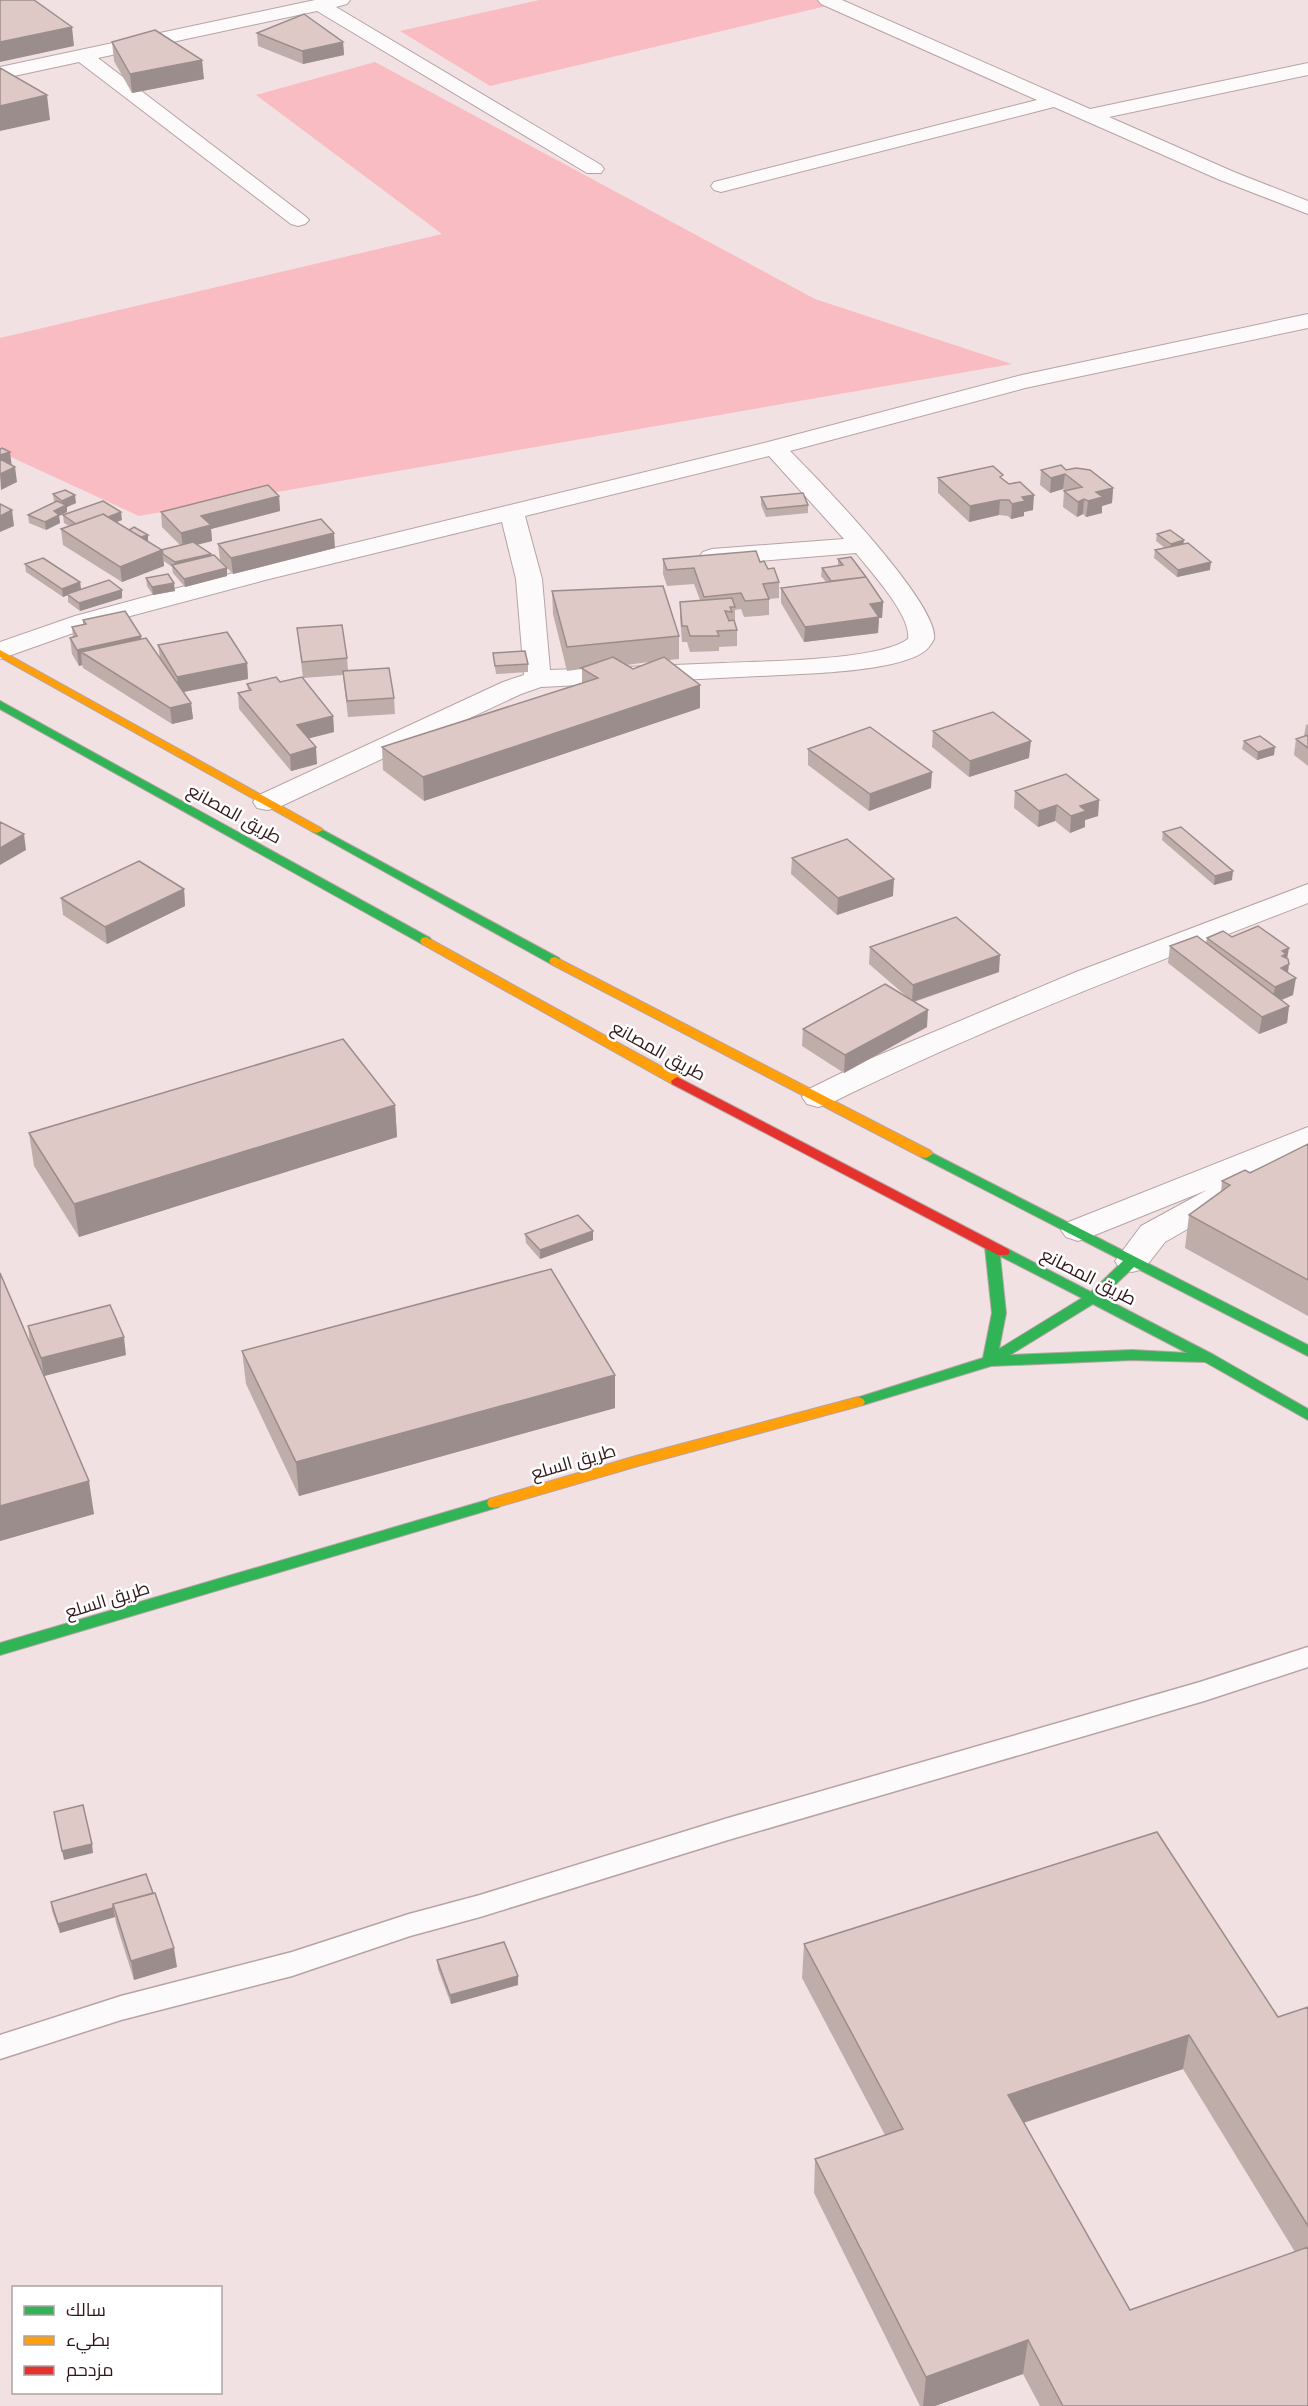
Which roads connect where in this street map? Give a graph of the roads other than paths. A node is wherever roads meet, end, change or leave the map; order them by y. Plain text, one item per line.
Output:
1 (341, 0) edge
2 (827, 0) edge
3 (320, 5) junction
4 (84, 56) junction
5 (1308, 69) edge
6 (0, 73) edge
7 (1056, 101) junction
8 (1088, 115) junction
9 (594, 169) dead end
10 (721, 186) dead end
11 (1308, 208) edge
12 (298, 220) dead end
13 (1308, 321) edge
14 (774, 448) junction
15 (512, 512) junction
16 (860, 545) junction
17 (693, 558) edge
18 (0, 652) edge
19 (538, 679) junction
20 (0, 704) edge
21 (267, 802) junction
22 (1308, 893) edge
23 (818, 1096) junction
24 (1308, 1137) edge
25 (1308, 1156) edge
26 (1078, 1230) junction
27 (992, 1247) junction
28 (1132, 1261) junction
29 (1093, 1298) junction
30 (1308, 1351) edge
31 (1209, 1358) junction
32 (990, 1361) junction
33 (1308, 1415) edge
34 (0, 1649) edge
35 (1308, 1657) edge
36 (0, 2047) edge

1 - 3 street
2 - 7 street
3 - 4 street
3 - 9 street
4 - 6 street
4 - 12 street
5 - 8 street
7 - 8 street
7 - 10 street
8 - 11 street
13 - 14 street
14 - 15 street
14 - 16 street
15 - 18 street
15 - 19 street
16 - 17 street
16 - 19 street
18 - 21 main road, طريق المصانع
19 - 21 street
20 - 27 main road, طريق المصانع
21 - 23 main road, طريق المصانع
22 - 23 street
23 - 26 main road, طريق المصانع
24 - 26 street
25 - 28 street
26 - 28 main road, طريق المصانع
27 - 29 main road, طريق المصانع
27 - 32 main road
28 - 29 main road, طريق السلع
28 - 30 main road, طريق المصانع
29 - 31 main road, طريق المصانع
29 - 32 main road, طريق السلع
31 - 32 main road
31 - 33 main road, طريق المصانع
32 - 34 main road, طريق السلع
35 - 36 lane

